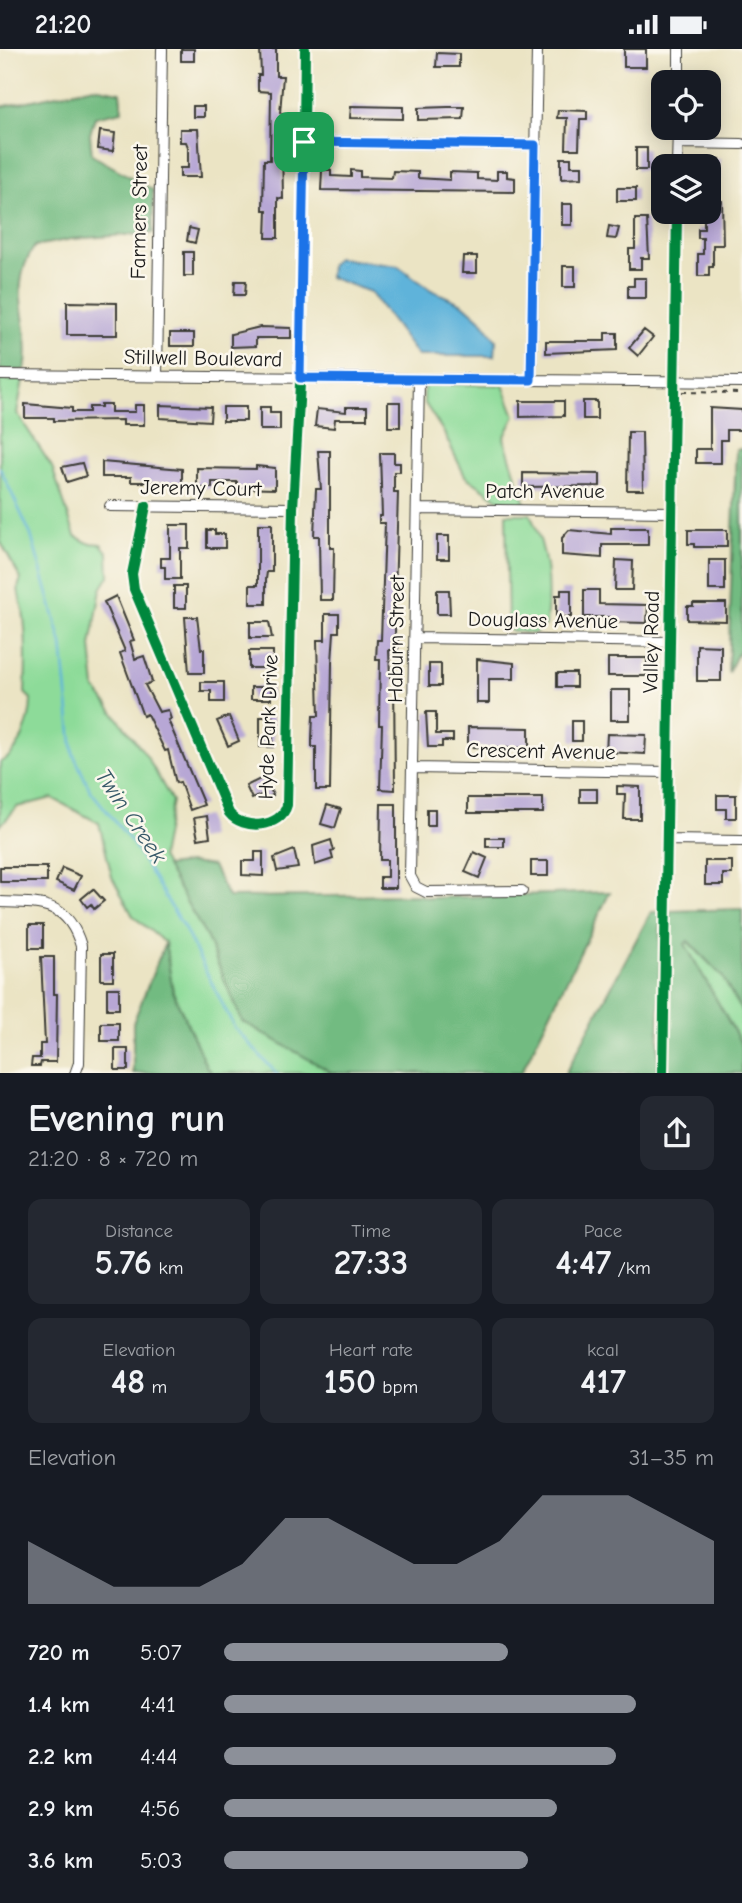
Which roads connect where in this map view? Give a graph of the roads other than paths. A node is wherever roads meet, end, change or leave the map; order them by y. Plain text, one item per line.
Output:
1 (162, 49) edge
2 (305, 49) edge
3 (537, 49) edge
4 (680, 49) edge
5 (679, 70) edge
6 (304, 142) junction
7 (678, 143) joint
8 (742, 144) edge
9 (535, 145) junction
10 (678, 154) edge
11 (677, 224) edge
12 (0, 375) edge
13 (157, 376) junction
14 (300, 378) junction
15 (419, 379) junction
16 (531, 380) junction
17 (674, 381) junction
18 (742, 382) edge
19 (110, 506) dead end
20 (146, 506) junction
21 (293, 508) junction
22 (417, 509) junction
23 (672, 512) junction
24 (415, 638) junction
25 (670, 642) junction
26 (414, 768) junction
27 (668, 772) junction
28 (667, 840) junction
29 (742, 841) edge
30 (522, 891) dead end
31 (0, 902) edge
32 (75, 1073) edge
33 (663, 1073) edge

1 - 13 street, Farmers Street
2 - 6 street, Hyde Park Drive
3 - 9 street
4 - 5 street
6 - 9 street
6 - 14 street, Hyde Park Drive
7 - 8 street
7 - 10 street
9 - 16 street
11 - 17 street, Valley Road
12 - 13 street, Stillwell Boulevard
13 - 14 street, Stillwell Boulevard
14 - 15 street, Stillwell Boulevard
14 - 21 street, Hyde Park Drive
15 - 16 street, Stillwell Boulevard
15 - 22 street, Haburn Street
16 - 17 street, Stillwell Boulevard
17 - 18 street, Stillwell Boulevard
17 - 23 street, Valley Road
19 - 20 street, Jeremy Court
20 - 21 street, Jeremy Court
20 - 21 street, Hyde Park Drive
22 - 23 street, Patch Avenue
22 - 24 street, Haburn Street
23 - 25 street, Valley Road
24 - 25 street, Douglass Avenue
24 - 26 street, Haburn Street
25 - 27 street, Valley Road
26 - 27 street, Crescent Avenue
26 - 30 street, Haburn Street
27 - 28 street, Valley Road
28 - 29 street
28 - 33 street, Valley Road
31 - 32 street

